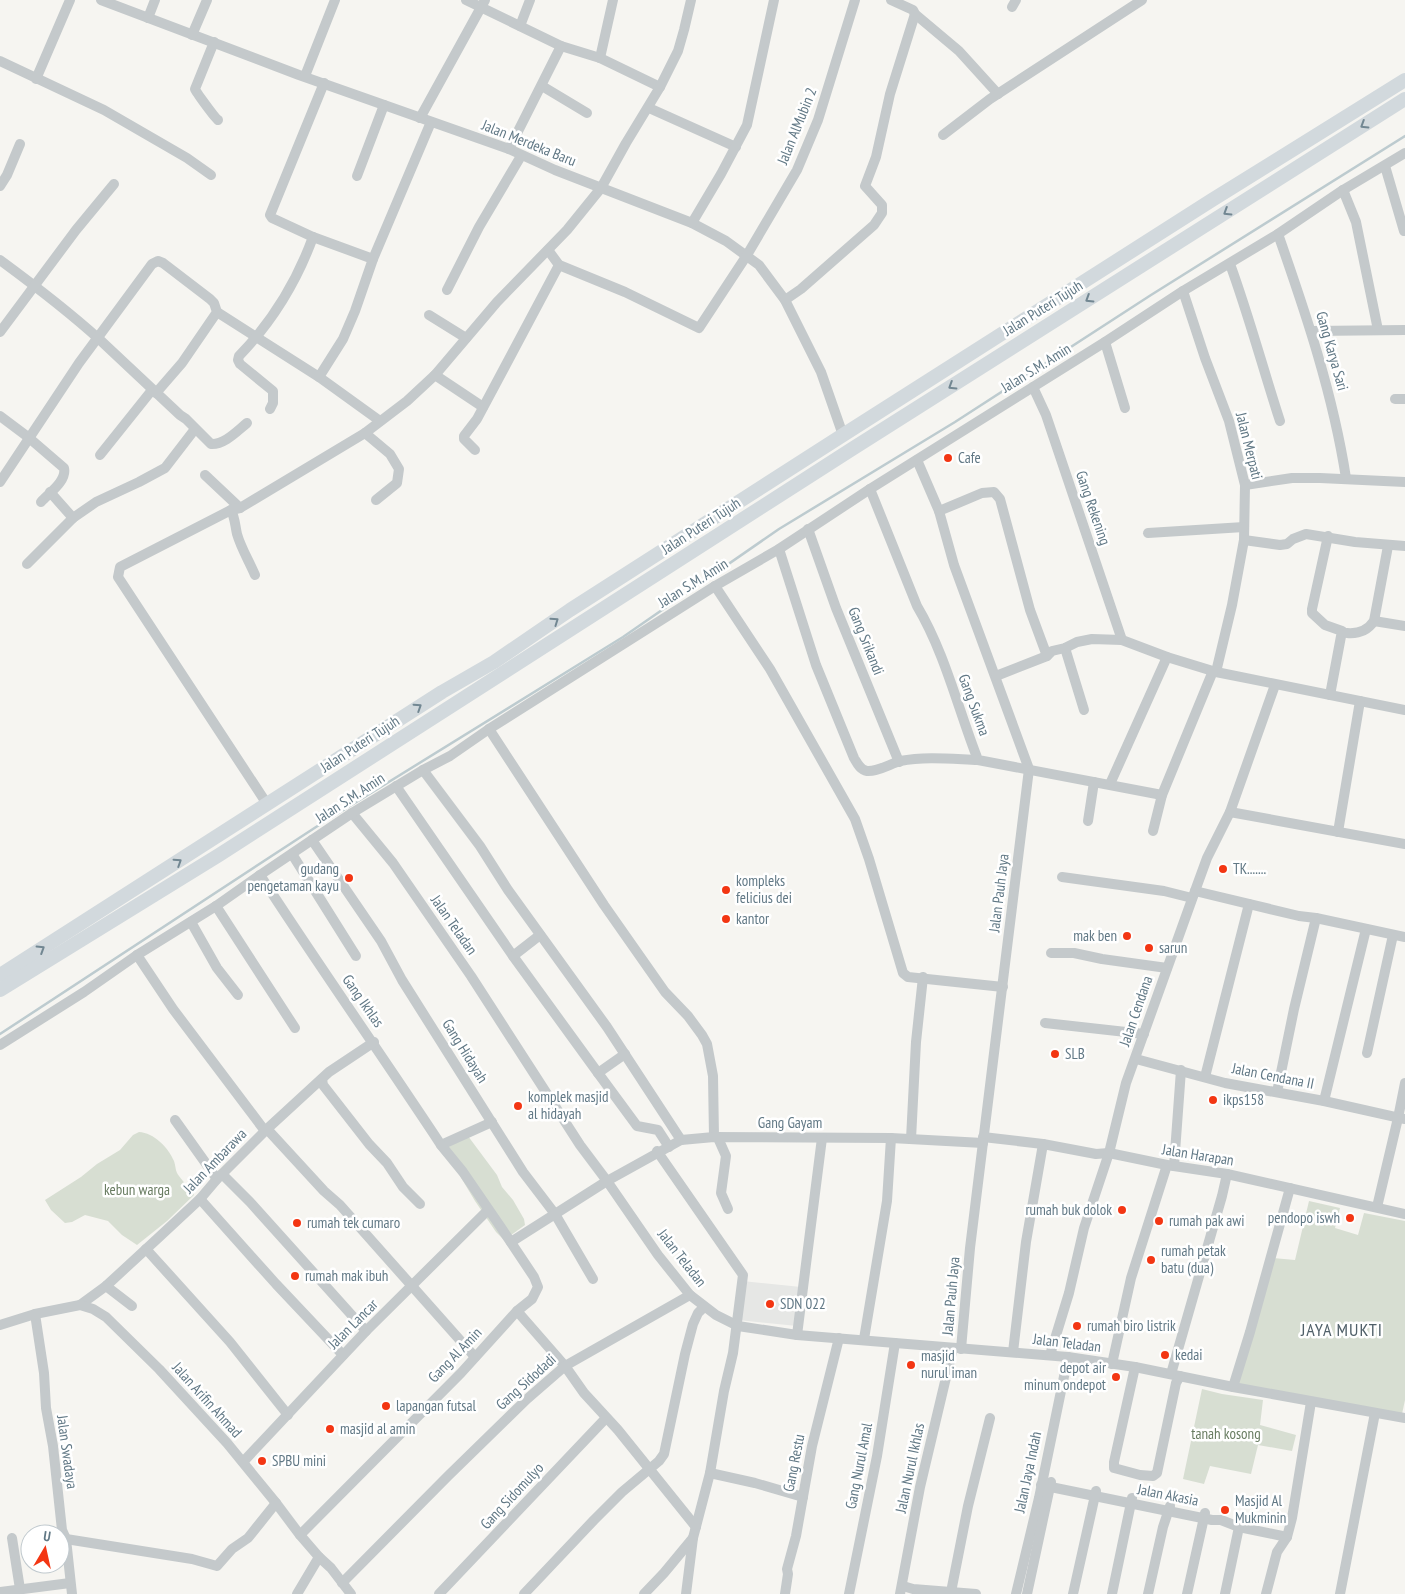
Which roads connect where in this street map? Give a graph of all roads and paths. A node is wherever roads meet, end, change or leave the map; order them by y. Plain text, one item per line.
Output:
1 (70, 0) edge
2 (101, 0) edge
3 (155, 0) edge
4 (206, 0) edge
5 (335, 0) edge
6 (466, 0) edge
7 (530, 0) edge
8 (613, 0) edge
9 (691, 0) edge
10 (774, 0) edge
11 (856, 0) edge
12 (891, 0) edge
13 (919, 0) edge
14 (1142, 0) edge
15 (484, 3) edge
16 (914, 12) junction
17 (148, 18) junction
18 (520, 26) junction
19 (192, 35) junction
20 (214, 42) junction
21 (561, 46) junction
22 (600, 58) junction
23 (0, 61) edge
24 (305, 76) junction
25 (36, 79) junction
26 (1405, 80) edge
27 (324, 83) junction
28 (542, 86) junction
29 (660, 88) junction
30 (998, 94) junction
31 (1405, 99) edge
32 (384, 105) junction
33 (649, 108) junction
34 (587, 113) dead end
35 (420, 118) junction
36 (218, 120) dead end
37 (431, 122) junction
38 (943, 135) dead end
39 (20, 144) dead end
40 (736, 147) junction
41 (509, 149) junction
42 (1405, 153) edge
43 (521, 156) junction
44 (1385, 166) junction
45 (4, 173) edge
46 (211, 175) dead end
47 (357, 176) dead end
48 (114, 184) dead end
49 (0, 186) edge
50 (602, 188) junction
51 (1343, 190) junction
52 (692, 223) junction
53 (1178, 223) junction
54 (1404, 231) edge
55 (1278, 234) junction
56 (314, 236) junction
57 (1186, 237) junction
58 (548, 250) junction
59 (747, 255) junction
60 (373, 259) junction
61 (0, 260) edge
62 (1230, 264) junction
63 (559, 265) junction
64 (34, 286) junction
65 (447, 290) dead end
66 (1183, 291) junction
67 (785, 300) junction
68 (217, 312) junction
69 (429, 315) dead end
70 (1378, 330) junction
71 (1405, 330) edge
72 (1312, 331) junction
73 (0, 332) edge
74 (256, 338) junction
75 (466, 338) junction
76 (98, 339) junction
77 (1105, 342) junction
78 (435, 375) junction
79 (319, 377) junction
80 (1033, 387) junction
81 (154, 392) junction
82 (483, 406) junction
83 (1125, 408) dead end
84 (270, 409) dead end
85 (0, 416) edge
86 (1280, 421) dead end
87 (380, 422) junction
88 (247, 423) dead end
89 (195, 429) junction
90 (365, 433) junction
91 (843, 435) junction
92 (28, 438) junction
93 (475, 450) dead end
94 (100, 455) dead end
95 (916, 460) junction
96 (206, 475) dead end
97 (1346, 478) junction
98 (0, 482) edge
99 (1405, 482) edge
100 (1244, 485) junction
101 (870, 488) junction
102 (50, 492) junction
103 (376, 500) dead end
104 (41, 502) dead end
105 (235, 509) junction
106 (939, 511) junction
107 (73, 518) junction
108 (1244, 527) junction
109 (808, 529) junction
110 (1148, 533) dead end
111 (1328, 536) junction
112 (1244, 540) junction
113 (1388, 546) junction
114 (1405, 546) edge
115 (779, 550) junction
116 (27, 564) dead end
117 (255, 575) dead end
118 (715, 586) junction
119 (1374, 621) junction
120 (1405, 626) edge
121 (1345, 632) junction
122 (1122, 640) junction
123 (1065, 648) junction
124 (1047, 656) junction
125 (1167, 657) junction
126 (1215, 671) junction
127 (996, 676) junction
128 (1275, 684) junction
129 (1330, 695) junction
130 (1360, 701) junction
131 (1084, 710) dead end
132 (1405, 710) edge
133 (489, 729) junction
134 (978, 760) junction
135 (900, 762) junction
136 (1029, 769) junction
137 (423, 770) junction
138 (1094, 782) junction
139 (1110, 784) junction
140 (396, 786) junction
141 (1162, 794) junction
142 (268, 804) junction
143 (1230, 812) junction
144 (352, 813) junction
145 (1088, 821) dead end
146 (1153, 831) dead end
147 (1338, 832) junction
148 (312, 840) junction
149 (1405, 844) edge
150 (292, 854) junction
151 (260, 875) junction
152 (1062, 877) dead end
153 (1194, 894) junction
154 (1249, 904) junction
155 (216, 906) junction
156 (1316, 918) junction
157 (191, 922) junction
158 (1366, 929) junction
159 (540, 935) junction
160 (1393, 935) junction
161 (1405, 937) edge
162 (1052, 953) dead end
163 (137, 955) junction
164 (356, 956) dead end
165 (514, 956) junction
166 (1167, 968) junction
167 (0, 975) edge
168 (923, 977) junction
169 (1003, 987) junction
170 (0, 990) edge
171 (238, 995) dead end
172 (1045, 1022) dead end
173 (295, 1028) dead end
174 (1144, 1034) junction
175 (374, 1042) junction
176 (0, 1044) edge
177 (1367, 1053) dead end
178 (625, 1054) junction
179 (1136, 1059) junction
180 (1181, 1070) junction
181 (598, 1073) junction
182 (1205, 1077) junction
183 (322, 1079) junction
184 (1405, 1083) edge
185 (1277, 1092) junction
186 (1324, 1101) junction
187 (1402, 1118) edge
188 (175, 1120) dead end
189 (492, 1122) junction
190 (266, 1130) junction
191 (716, 1137) junction
192 (822, 1138) junction
193 (891, 1138) junction
194 (911, 1139) junction
195 (681, 1140) junction
196 (983, 1140) junction
197 (441, 1144) junction
198 (1043, 1144) junction
199 (669, 1147) junction
200 (658, 1152) junction
201 (1109, 1154) junction
202 (1171, 1166) junction
203 (1226, 1174) junction
204 (220, 1177) junction
205 (607, 1181) junction
206 (1290, 1188) junction
207 (200, 1199) junction
208 (420, 1204) dead end
209 (1377, 1207) junction
210 (488, 1210) junction
211 (728, 1210) dead end
212 (555, 1214) junction
213 (1405, 1214) edge
214 (510, 1242) junction
215 (146, 1249) junction
216 (534, 1277) joint
217 (593, 1279) dead end
218 (106, 1286) junction
219 (413, 1286) junction
220 (690, 1295) junction
221 (80, 1305) junction
222 (132, 1306) dead end
223 (704, 1307) junction
224 (517, 1311) junction
225 (34, 1314) junction
226 (0, 1325) edge
227 (738, 1326) junction
228 (366, 1331) junction
229 (797, 1335) junction
230 (839, 1338) junction
231 (864, 1339) junction
232 (895, 1343) junction
233 (957, 1348) junction
234 (1014, 1352) junction
235 (343, 1355) junction
236 (1050, 1355) junction
237 (475, 1357) junction
238 (1068, 1357) junction
239 (1112, 1364) junction
240 (565, 1366) junction
241 (1135, 1367) junction
242 (1176, 1375) junction
243 (1233, 1388) junction
244 (1311, 1402) junction
245 (1375, 1413) junction
246 (288, 1415) junction
247 (606, 1418) junction
248 (990, 1418) dead end
249 (1405, 1418) edge
250 (243, 1462) junction
251 (649, 1469) junction
252 (710, 1474) junction
253 (1046, 1484) junction
254 (1096, 1493) junction
255 (803, 1497) junction
256 (1132, 1501) junction
257 (276, 1504) junction
258 (1170, 1508) junction
259 (1211, 1517) junction
260 (61, 1524) edge
261 (696, 1527) junction
262 (1239, 1527) junction
263 (300, 1535) junction
264 (1288, 1537) junction
265 (12, 1538) dead end
266 (693, 1538) junction
267 (70, 1540) edge
268 (319, 1557) junction
269 (69, 1574) edge
270 (70, 1583) junction
271 (342, 1583) junction
272 (20, 1589) junction
273 (901, 1590) edge
274 (0, 1592) edge
275 (951, 1592) junction
276 (72, 1594) edge
277 (297, 1594) edge
278 (351, 1594) edge
279 (439, 1594) edge
280 (524, 1594) edge
281 (644, 1594) edge
282 (686, 1594) edge
283 (785, 1594) edge
284 (849, 1594) edge
285 (976, 1594) edge
286 (1016, 1594) edge
287 (1027, 1594) edge
288 (1072, 1594) edge
289 (1112, 1594) edge
290 (1148, 1594) edge
291 (1187, 1594) edge
292 (1226, 1594) edge
293 (1266, 1594) edge
294 (1340, 1594) edge

1 - 25 street
2 - 17 street, Jalan Merdeka Baru
3 - 17 street
4 - 19 street
5 - 24 street
6 - 15 street
7 - 18 street
8 - 22 street
9 - 29 street
10 - 40 street
11 - 59 street, Jalan AlMubin 2
12 - 16 street
13 - 16 street
14 - 30 street
15 - 18 street
15 - 35 street
16 - 30 street
16 - 67 street
17 - 19 street, Jalan Merdeka Baru
18 - 21 street
19 - 20 street, Jalan Merdeka Baru
20 - 24 street, Jalan Merdeka Baru
20 - 36 street
21 - 22 street
21 - 28 street
22 - 29 street
23 - 25 street
24 - 27 street, Jalan Merdeka Baru
25 - 46 street
26 - 53 highway, Jalan Puteri Tujuh
27 - 32 street, Jalan Merdeka Baru
27 - 56 street
28 - 34 street
28 - 41 street
29 - 33 street
30 - 38 street
31 -> 57 highway, Jalan Puteri Tujuh
32 - 35 street, Jalan Merdeka Baru
32 - 47 street
33 - 40 street
33 - 50 street
35 - 37 street, Jalan Merdeka Baru
37 - 41 street, Jalan Merdeka Baru
37 - 60 street
39 - 45 street
40 - 52 street
41 - 43 street, Jalan Merdeka Baru
42 - 44 street, Jalan S.M. Amin
43 - 50 street, Jalan Merdeka Baru
43 - 65 street
44 - 51 street, Jalan S.M. Amin
44 - 54 street
45 - 49 street
48 - 64 street
50 - 52 street, Jalan Merdeka Baru
50 - 58 street
51 - 55 street, Jalan S.M. Amin
51 - 70 street
52 - 59 street, Jalan Merdeka Baru
53 - 57 highway
53 - 91 highway, Jalan Puteri Tujuh
55 - 62 street, Jalan S.M. Amin
55 - 72 street, Gang Karya Sari
56 - 60 street
56 - 74 street
57 -> 170 highway, Jalan Puteri Tujuh
58 - 63 street
58 - 75 street
59 - 63 street, Jalan AlMubin 2
59 - 67 street, Jalan Merdeka Baru
60 - 79 street
61 - 64 street
62 - 66 street, Jalan S.M. Amin
62 - 86 street
63 - 82 street
64 - 73 street
64 - 76 street
66 - 77 street, Jalan S.M. Amin
66 - 100 street, Jalan Merpati
67 - 91 street, Jalan Merdeka Baru
68 - 74 street
68 - 76 street
68 - 81 street
69 - 75 street
70 - 71 street
70 - 72 street
72 - 97 street, Gang Karya Sari
74 - 79 street
74 - 84 street
75 - 78 street
76 - 81 street
76 - 92 street
77 - 80 street, Jalan S.M. Amin
77 - 83 street
78 - 82 street
78 - 87 street
79 - 87 street
80 - 95 street, Jalan S.M. Amin
80 - 122 street, Gang Rekening
81 - 89 street
81 - 94 street
82 - 93 street
85 - 92 street
87 - 90 street
88 - 89 street
89 - 107 street
90 - 103 street
90 - 105 street
142 -> 91 highway, Jalan Puteri Tujuh
92 - 98 street
92 - 102 street
95 - 101 street, Jalan S.M. Amin
95 - 106 street, Jalan Pauh Jaya
96 - 105 street
97 - 99 street
97 - 100 street
100 - 108 street, Jalan Merpati
101 - 109 street, Jalan S.M. Amin
101 - 134 street, Gang Sukma
102 - 104 street
102 - 107 street
105 - 117 street
105 - 142 street
106 - 124 street
106 - 127 street, Jalan Pauh Jaya
107 - 116 street
108 - 110 street
108 - 112 street, Jalan Merpati
109 - 115 street, Jalan S.M. Amin
109 - 135 street, Gang Srikandi
111 - 112 street
111 - 113 street
111 - 121 street
112 - 126 street, Jalan Merpati
113 - 114 street
113 - 119 street
115 - 118 street, Jalan S.M. Amin
115 - 135 street
118 - 133 street, Jalan S.M. Amin
118 - 168 street
119 - 120 street
119 - 121 street
121 - 129 street
122 - 123 street
122 - 125 street
123 - 124 street
123 - 131 street
124 - 127 street
125 - 126 street
125 - 139 street
126 - 128 street
126 - 141 street, Jalan Merpati
127 - 136 street, Jalan Pauh Jaya
128 - 129 street
128 - 143 street, Jalan Cendana
129 - 130 street
130 - 132 street
130 - 147 street
133 - 137 street, Jalan S.M. Amin
133 - 191 street
134 - 135 street
134 - 136 street, Gang Sukma
136 - 138 street, Gang Sukma
136 - 169 street, Jalan Pauh Jaya
137 - 140 street, Jalan S.M. Amin
137 - 159 street
138 - 139 street, Gang Sukma
138 - 145 street
139 - 141 street, Gang Sukma
140 - 144 street, Jalan S.M. Amin
140 - 165 street
141 - 146 street, Jalan Merpati
167 -> 142 highway, Jalan Puteri Tujuh
143 - 147 street
143 - 153 street, Jalan Cendana
144 - 148 street, Jalan S.M. Amin
144 - 205 street, Jalan Teladan
147 - 149 street
148 - 150 street, Jalan S.M. Amin
148 - 189 street, Gang Hidayah
150 - 151 street, Jalan S.M. Amin
150 - 164 street
151 - 155 street, Jalan S.M. Amin
151 - 175 street, Gang Ikhlas
152 - 153 street
153 - 154 street
153 - 166 street, Jalan Cendana
154 - 156 street
154 - 182 street
155 - 157 street, Jalan S.M. Amin
155 - 173 street
156 - 158 street
156 - 185 street
157 - 163 street, Jalan S.M. Amin
157 - 171 street
158 - 160 street
158 - 186 street
159 - 165 street
159 - 178 street
160 - 161 street
160 - 177 street
162 - 166 street
163 - 176 street, Jalan S.M. Amin
163 - 190 street
165 - 181 street
166 - 174 street, Jalan Cendana
168 - 169 street
168 - 194 street
169 - 196 street, Jalan Pauh Jaya
172 - 174 street
174 - 179 street, Jalan Cendana
175 - 183 street, Jalan Ambarawa
175 - 197 street, Gang Ikhlas
178 - 181 street
178 - 195 street
179 - 180 street, Jalan Cendana II
179 - 201 street, Jalan Cendana
180 - 182 street, Jalan Cendana II
180 - 202 street
181 - 199 street
182 - 185 street, Jalan Cendana II
183 - 190 street, Jalan Ambarawa
183 - 208 street
184 - 187 street
185 - 186 street, Jalan Cendana II
186 - 187 street, Jalan Cendana II
187 - 209 street
188 - 204 street
189 - 197 street
189 - 212 street, Gang Hidayah
190 - 204 street, Jalan Ambarawa
190 - 219 street
191 - 192 street, Gang Gayam
191 - 195 street, Gang Gayam
191 - 211 street
192 - 193 street, Gang Gayam
192 - 229 street
193 - 194 street, Gang Gayam
193 - 231 street
194 - 196 street, Gang Gayam
195 - 199 street, Gang Gayam
196 - 198 street, Jalan Harapan
196 - 233 street, Jalan Pauh Jaya
197 - 210 street, Gang Ikhlas
198 - 201 street, Jalan Harapan
198 - 234 street
199 - 200 street, Gang Gayam
200 - 205 street, Gang Gayam
200 - 227 street
201 - 202 street, Jalan Harapan
201 - 236 street, Jalan Cendana
202 - 203 street, Jalan Harapan
202 - 239 street
203 - 206 street, Jalan Harapan
203 - 242 street
204 - 207 street, Jalan Ambarawa
204 - 228 street
205 - 212 street, Gang Gayam
205 - 220 street, Jalan Teladan
206 - 209 street, Jalan Harapan
206 - 243 street
207 - 215 street, Jalan Ambarawa
207 - 235 street
209 - 213 street, Jalan Harapan
210 - 214 street, Gang Ikhlas
210 - 219 street, Jalan Lancar
212 - 214 street, Gang Gayam
212 - 217 street, Gang Hidayah
214 - 216 street, Gang Ikhlas
215 - 218 street, Jalan Ambarawa
215 - 246 street
216 - 224 street, Gang Al Amin
218 - 221 street, Jalan Ambarawa
218 - 222 street
219 - 228 street, Jalan Lancar
219 - 237 street
220 - 223 street, Jalan Teladan
220 - 240 street, Gang Sidodadi
221 - 225 street
221 - 250 street, Jalan Arifin Ahmad
223 - 227 street, Jalan Teladan
223 - 251 street
224 - 237 street, Gang Al Amin
224 - 240 street
225 - 226 street
225 - 260 street, Jalan Swadaya
227 - 229 street, Jalan Teladan
227 - 252 street
228 - 235 street, Jalan Lancar
229 - 230 street, Jalan Teladan
230 - 231 street, Jalan Teladan
230 - 255 street, Gang Restu
231 - 232 street, Jalan Teladan
232 - 233 street, Jalan Teladan
232 - 284 street, Gang Nurul Amal
233 - 234 street, Jalan Teladan
233 - 273 street, Jalan Nurul Ikhlas
234 - 236 street, Jalan Teladan
235 - 246 street, Jalan Lancar
236 - 238 street, Jalan Teladan
237 - 263 street, Gang Al Amin
238 - 239 street, Jalan Teladan
238 - 253 street, Jalan Jaya Indah
239 - 241 street, Jalan Teladan
240 - 247 street
240 - 271 street, Gang Sidodadi
241 - 242 street, Jalan Teladan
241 - 242 street
242 - 243 street, Jalan Teladan
243 - 244 street, Jalan Teladan
244 - 245 street, Jalan Teladan
244 - 264 street
245 - 249 street, Jalan Teladan
245 - 294 street
246 - 250 street, Jalan Lancar
247 - 251 street
247 - 279 street, Gang Sidomulyo
248 - 275 street
250 - 257 street, Jalan Arifin Ahmad
251 - 261 street
251 - 280 street
252 - 255 street
252 - 261 street
253 - 254 street, Jalan Akasia
253 - 286 street, Jalan Jaya Indah
253 - 287 street
254 - 256 street, Jalan Akasia
254 - 288 street
255 - 283 street, Gang Restu
256 - 258 street, Jalan Akasia
256 - 289 street
257 - 263 street, Jalan Arifin Ahmad
257 - 267 street
258 - 259 street, Jalan Akasia
258 - 290 street
259 - 262 street, Jalan Akasia
259 - 291 street
261 - 266 street
262 - 264 street, Jalan Akasia
262 - 292 street
263 - 268 street, Jalan Arifin Ahmad
264 - 293 street
265 - 272 street
266 - 281 street
266 - 282 street
268 - 271 street, Jalan Arifin Ahmad
268 - 277 street
269 - 270 street, Jalan Swadaya
270 - 272 street
270 - 276 street, Jalan Swadaya
271 - 278 street, Jalan Arifin Ahmad
272 - 274 street
273 - 275 street
275 - 285 street

